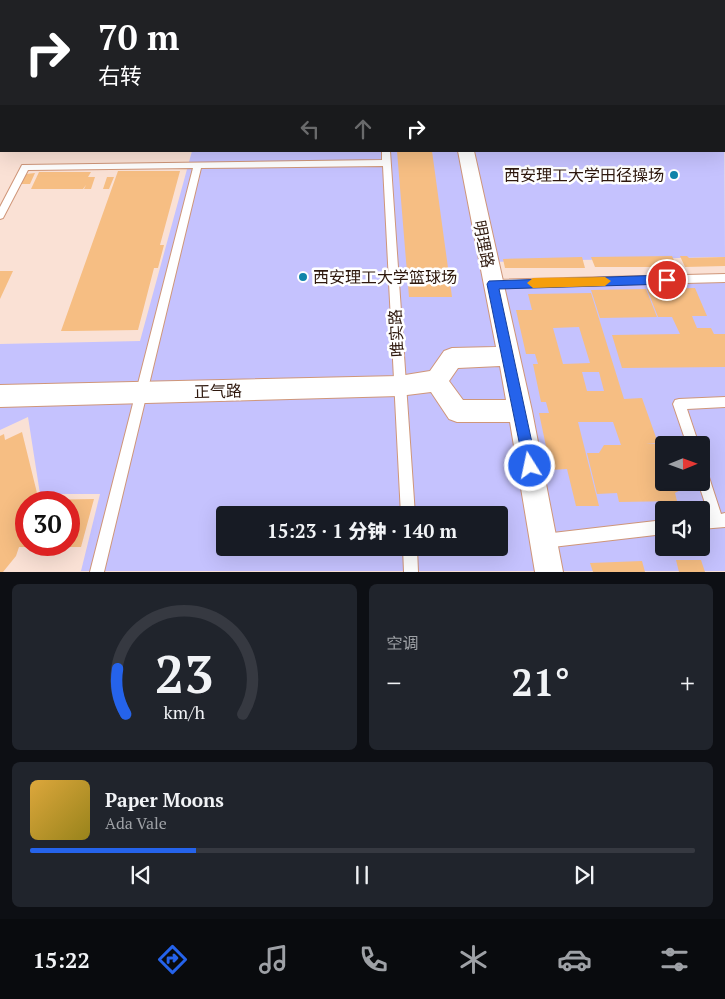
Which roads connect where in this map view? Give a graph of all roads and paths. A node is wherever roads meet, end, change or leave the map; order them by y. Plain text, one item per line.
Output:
1 (386, 152) edge
2 (466, 152) edge
3 (386, 163) junction
4 (198, 165) junction
5 (0, 216) edge
6 (725, 278) edge
7 (493, 284) junction
8 (507, 356) junction
9 (436, 381) junction
10 (399, 386) junction
11 (141, 393) junction
12 (0, 396) edge
13 (725, 402) edge
14 (520, 411) junction
15 (690, 436) edge
16 (709, 491) edge
17 (407, 506) edge
18 (721, 520) edge
19 (655, 528) edge
20 (543, 541) junction
21 (411, 556) edge
22 (98, 572) edge
23 (412, 572) edge
24 (549, 572) edge

1 - 3 lane, 唯实路
2 - 7 street, 明理路
3 - 4 lane
3 - 10 lane, 唯实路
4 - 5 lane
4 - 11 lane
6 - 7 lane
7 - 8 street, 明理路
8 - 9 street
8 - 14 street, 明理路
9 - 10 street, 正气路
9 - 14 street
10 - 11 street, 正气路
10 - 17 lane, 唯实路
11 - 12 street, 正气路
11 - 22 lane
13 - 15 lane
14 - 20 street, 明理路
16 - 18 lane
19 - 20 lane
20 - 24 street, 明理路
21 - 23 lane

